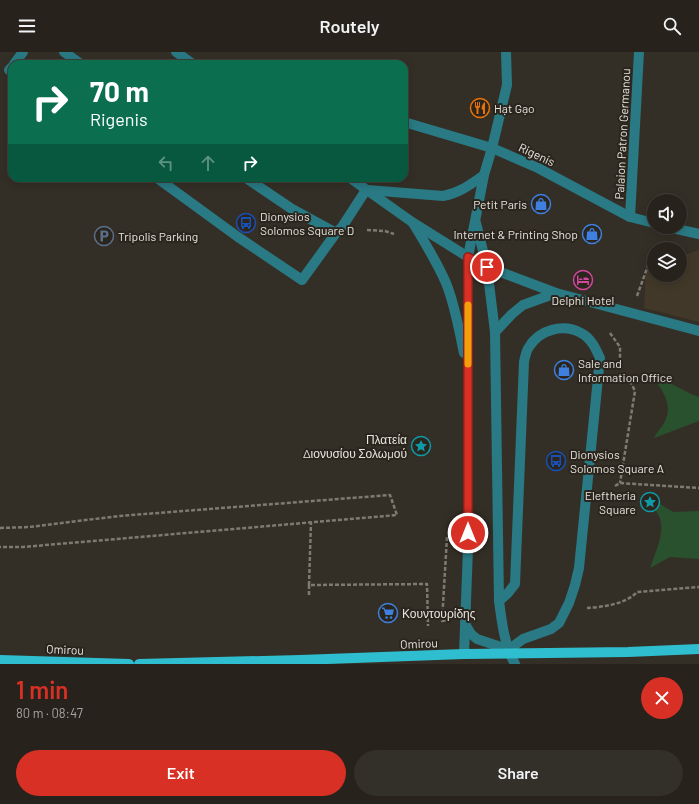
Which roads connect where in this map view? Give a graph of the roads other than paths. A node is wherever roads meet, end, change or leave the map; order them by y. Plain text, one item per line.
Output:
1 (24, 52) edge
2 (64, 52) edge
3 (176, 52) edge
4 (506, 52) edge
5 (638, 52) edge
6 (17, 60) edge
7 (75, 60) edge
8 (187, 60) edge
9 (408, 123) edge
10 (492, 148) junction
11 (484, 175) junction
12 (162, 182) edge
13 (252, 182) edge
14 (355, 182) edge
15 (366, 190) junction
16 (630, 217) junction
17 (476, 219) junction
18 (647, 221) edge
19 (412, 222) junction
20 (687, 231) edge
21 (336, 233) junction
22 (699, 234) edge
23 (468, 257) junction
24 (487, 267) junction
25 (556, 293) junction
26 (699, 331) edge
27 (495, 332) junction
28 (468, 374) junction
29 (499, 601) junction
30 (465, 624) junction
31 (699, 649) edge
32 (464, 654) junction
33 (509, 654) junction
34 (0, 660) edge
35 (300, 662) edge
36 (129, 664) edge
37 (139, 664) edge
38 (515, 664) edge

1 - 6 street
2 - 7 street
3 - 8 street
4 - 10 street
5 - 16 street, Palaion Patron Germanou
9 - 10 street, Rigenis
10 - 11 street
10 - 16 street, Rigenis
11 - 15 street
11 - 17 street
12 - 21 street
13 - 21 street
14 - 15 street
15 - 19 street
15 - 21 street
16 - 18 street, Rigenis
17 - 23 street
17 - 24 street
19 - 23 street
19 - 28 street
20 - 22 street
23 - 24 street
23 - 28 street
24 - 25 street
24 - 27 street
25 - 26 street
25 - 27 street
27 - 29 street
28 - 30 street
29 - 33 street
29 - 33 street
30 - 32 street
30 - 33 street
31 - 33 main road, Omirou
32 - 33 main road, Omirou
32 - 35 main road, Omirou
33 - 38 street
34 - 36 main road, Omirou
35 - 37 main road, Omirou

